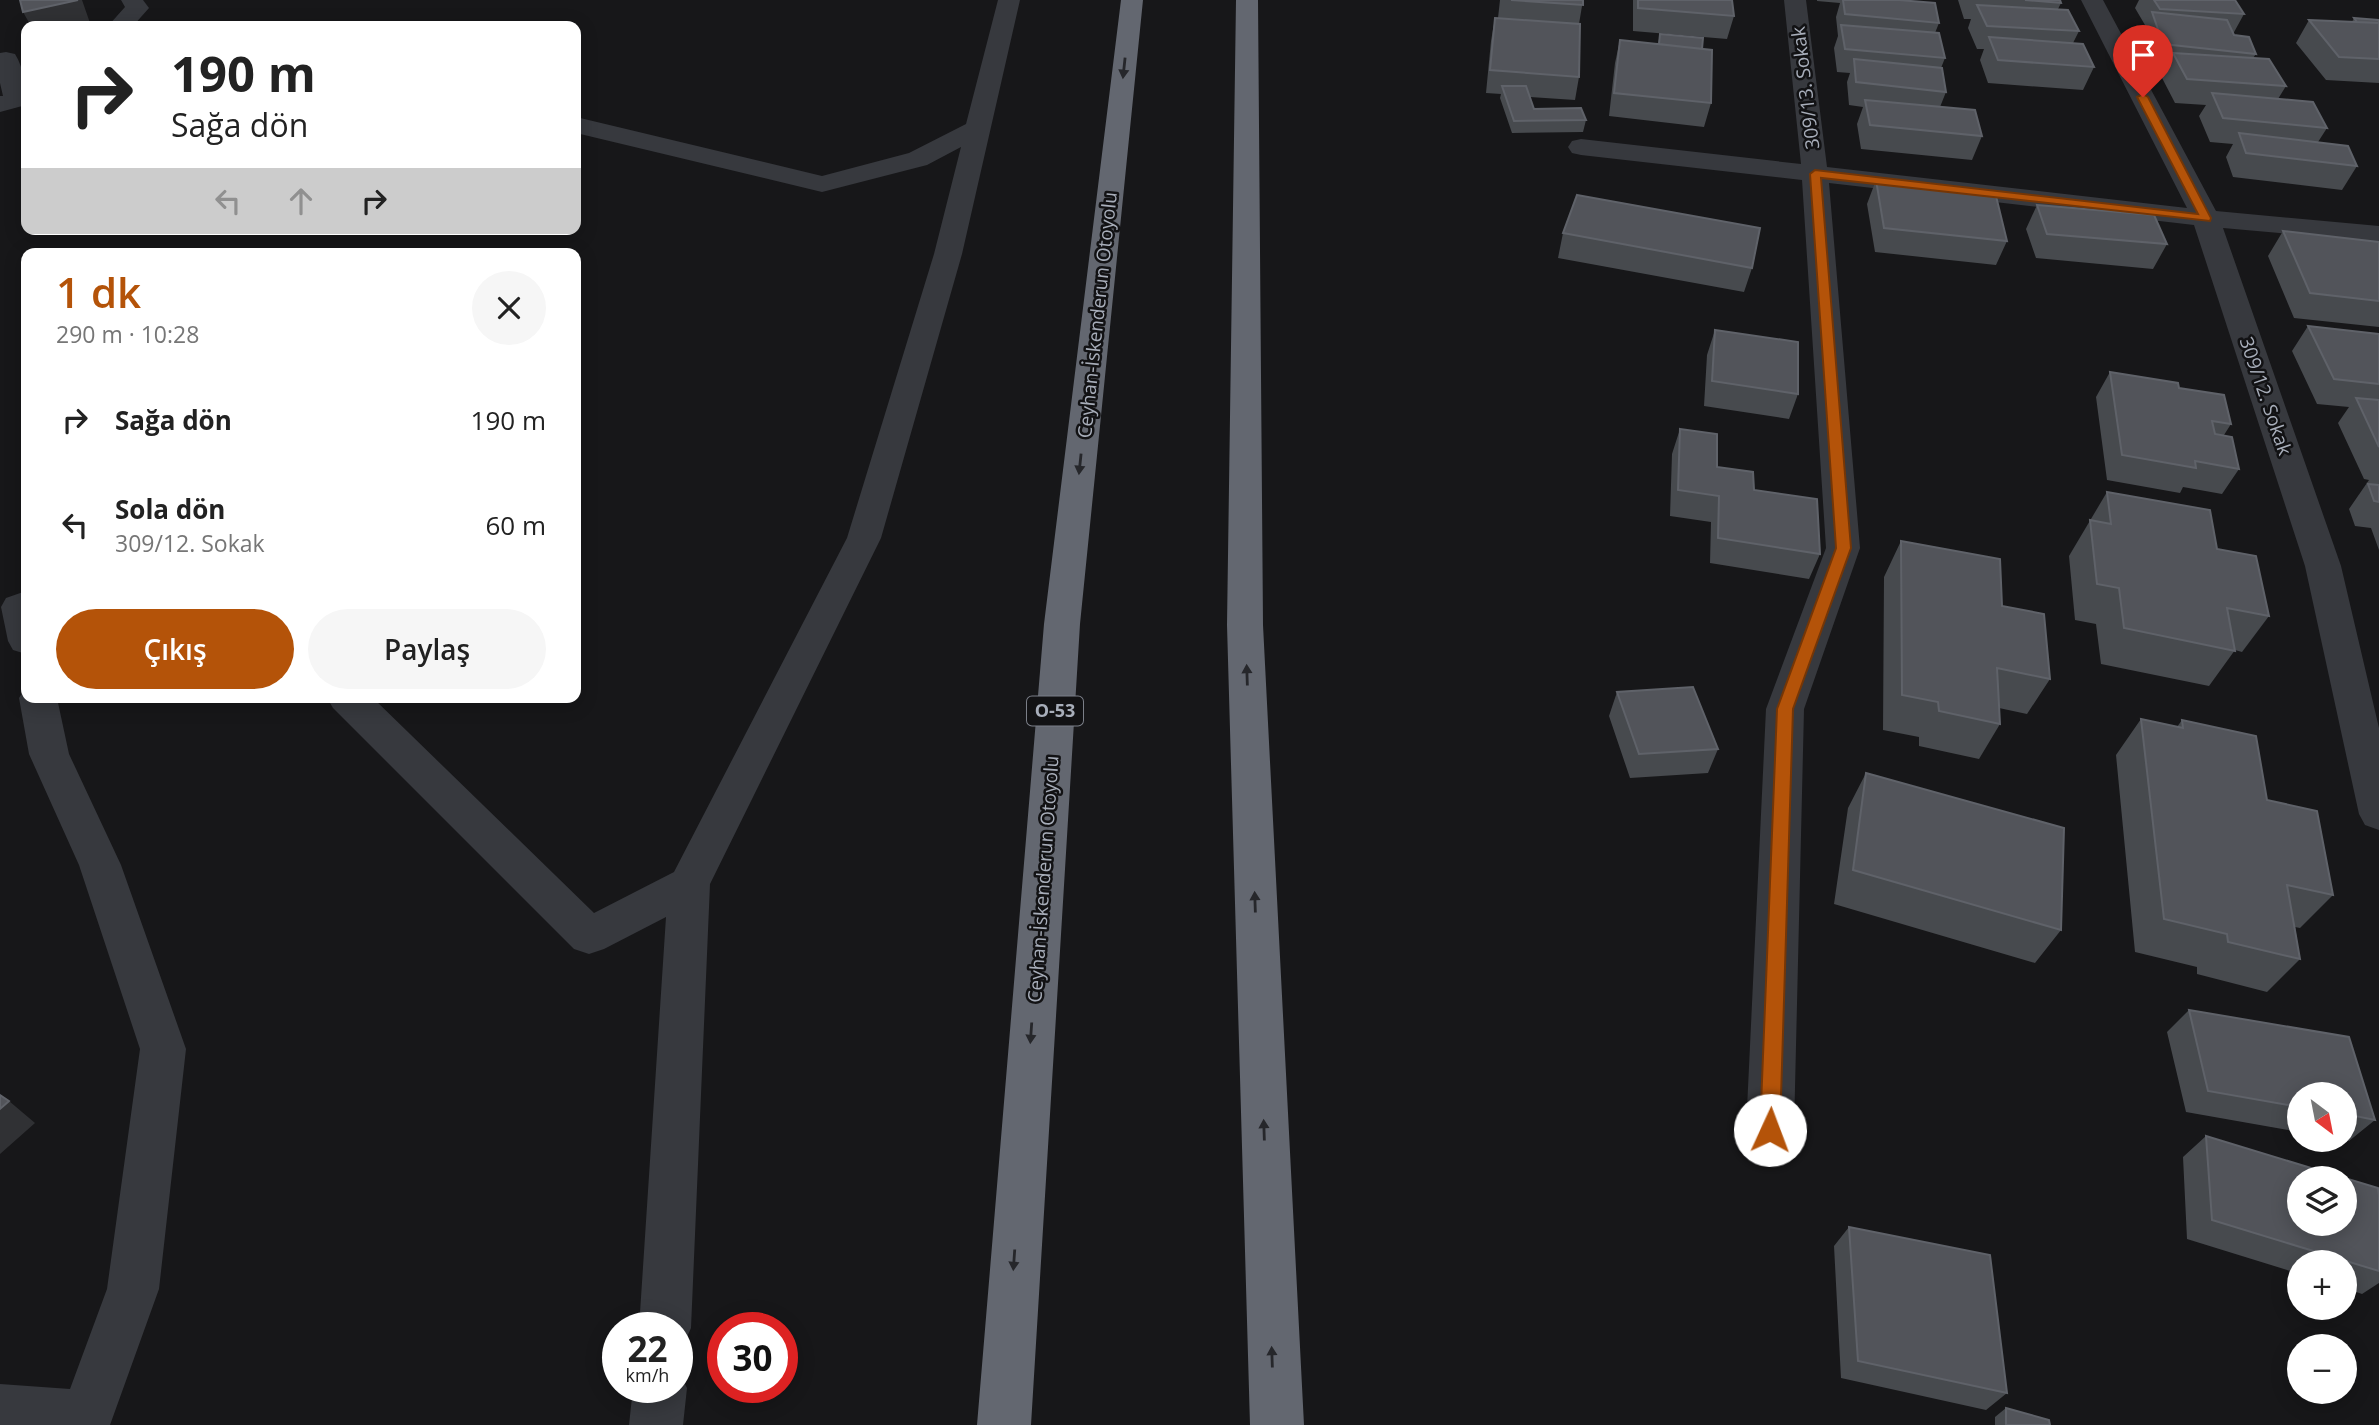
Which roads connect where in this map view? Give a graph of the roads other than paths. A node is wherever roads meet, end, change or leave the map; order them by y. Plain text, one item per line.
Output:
1 (132, 0) edge
2 (1009, 0) edge
3 (1132, 0) edge
4 (1247, 0) edge
5 (1795, 0) edge
6 (2092, 0) edge
7 (125, 21) edge
8 (11, 57) edge
9 (0, 104) edge
10 (581, 126) edge
11 (978, 128) junction
12 (1581, 147) dead end
13 (1815, 174) junction
14 (2206, 218) junction
15 (2379, 234) edge
16 (39, 703) edge
17 (354, 703) edge
18 (2379, 814) edge
19 (690, 884) junction
20 (1770, 1130) dead end
21 (666, 1312) edge
22 (658, 1403) edge
23 (0, 1411) edge
24 (656, 1425) edge
25 (1004, 1425) edge
26 (1277, 1425) edge

1 - 7 street
2 - 11 street
3 -> 25 highway, Ceyhan-İskenderun Otoyolu / O-53
26 -> 4 highway
5 - 13 street, 309/13. Sokak
6 - 14 street, 309/12. Sokak
8 - 9 street
10 - 11 street
11 - 19 street
12 - 13 street
13 - 14 street
13 - 20 street, 309/13. Sokak
14 - 15 street
14 - 18 street, 309/12. Sokak
16 - 23 street
17 - 19 street
19 - 21 street
22 - 24 street

